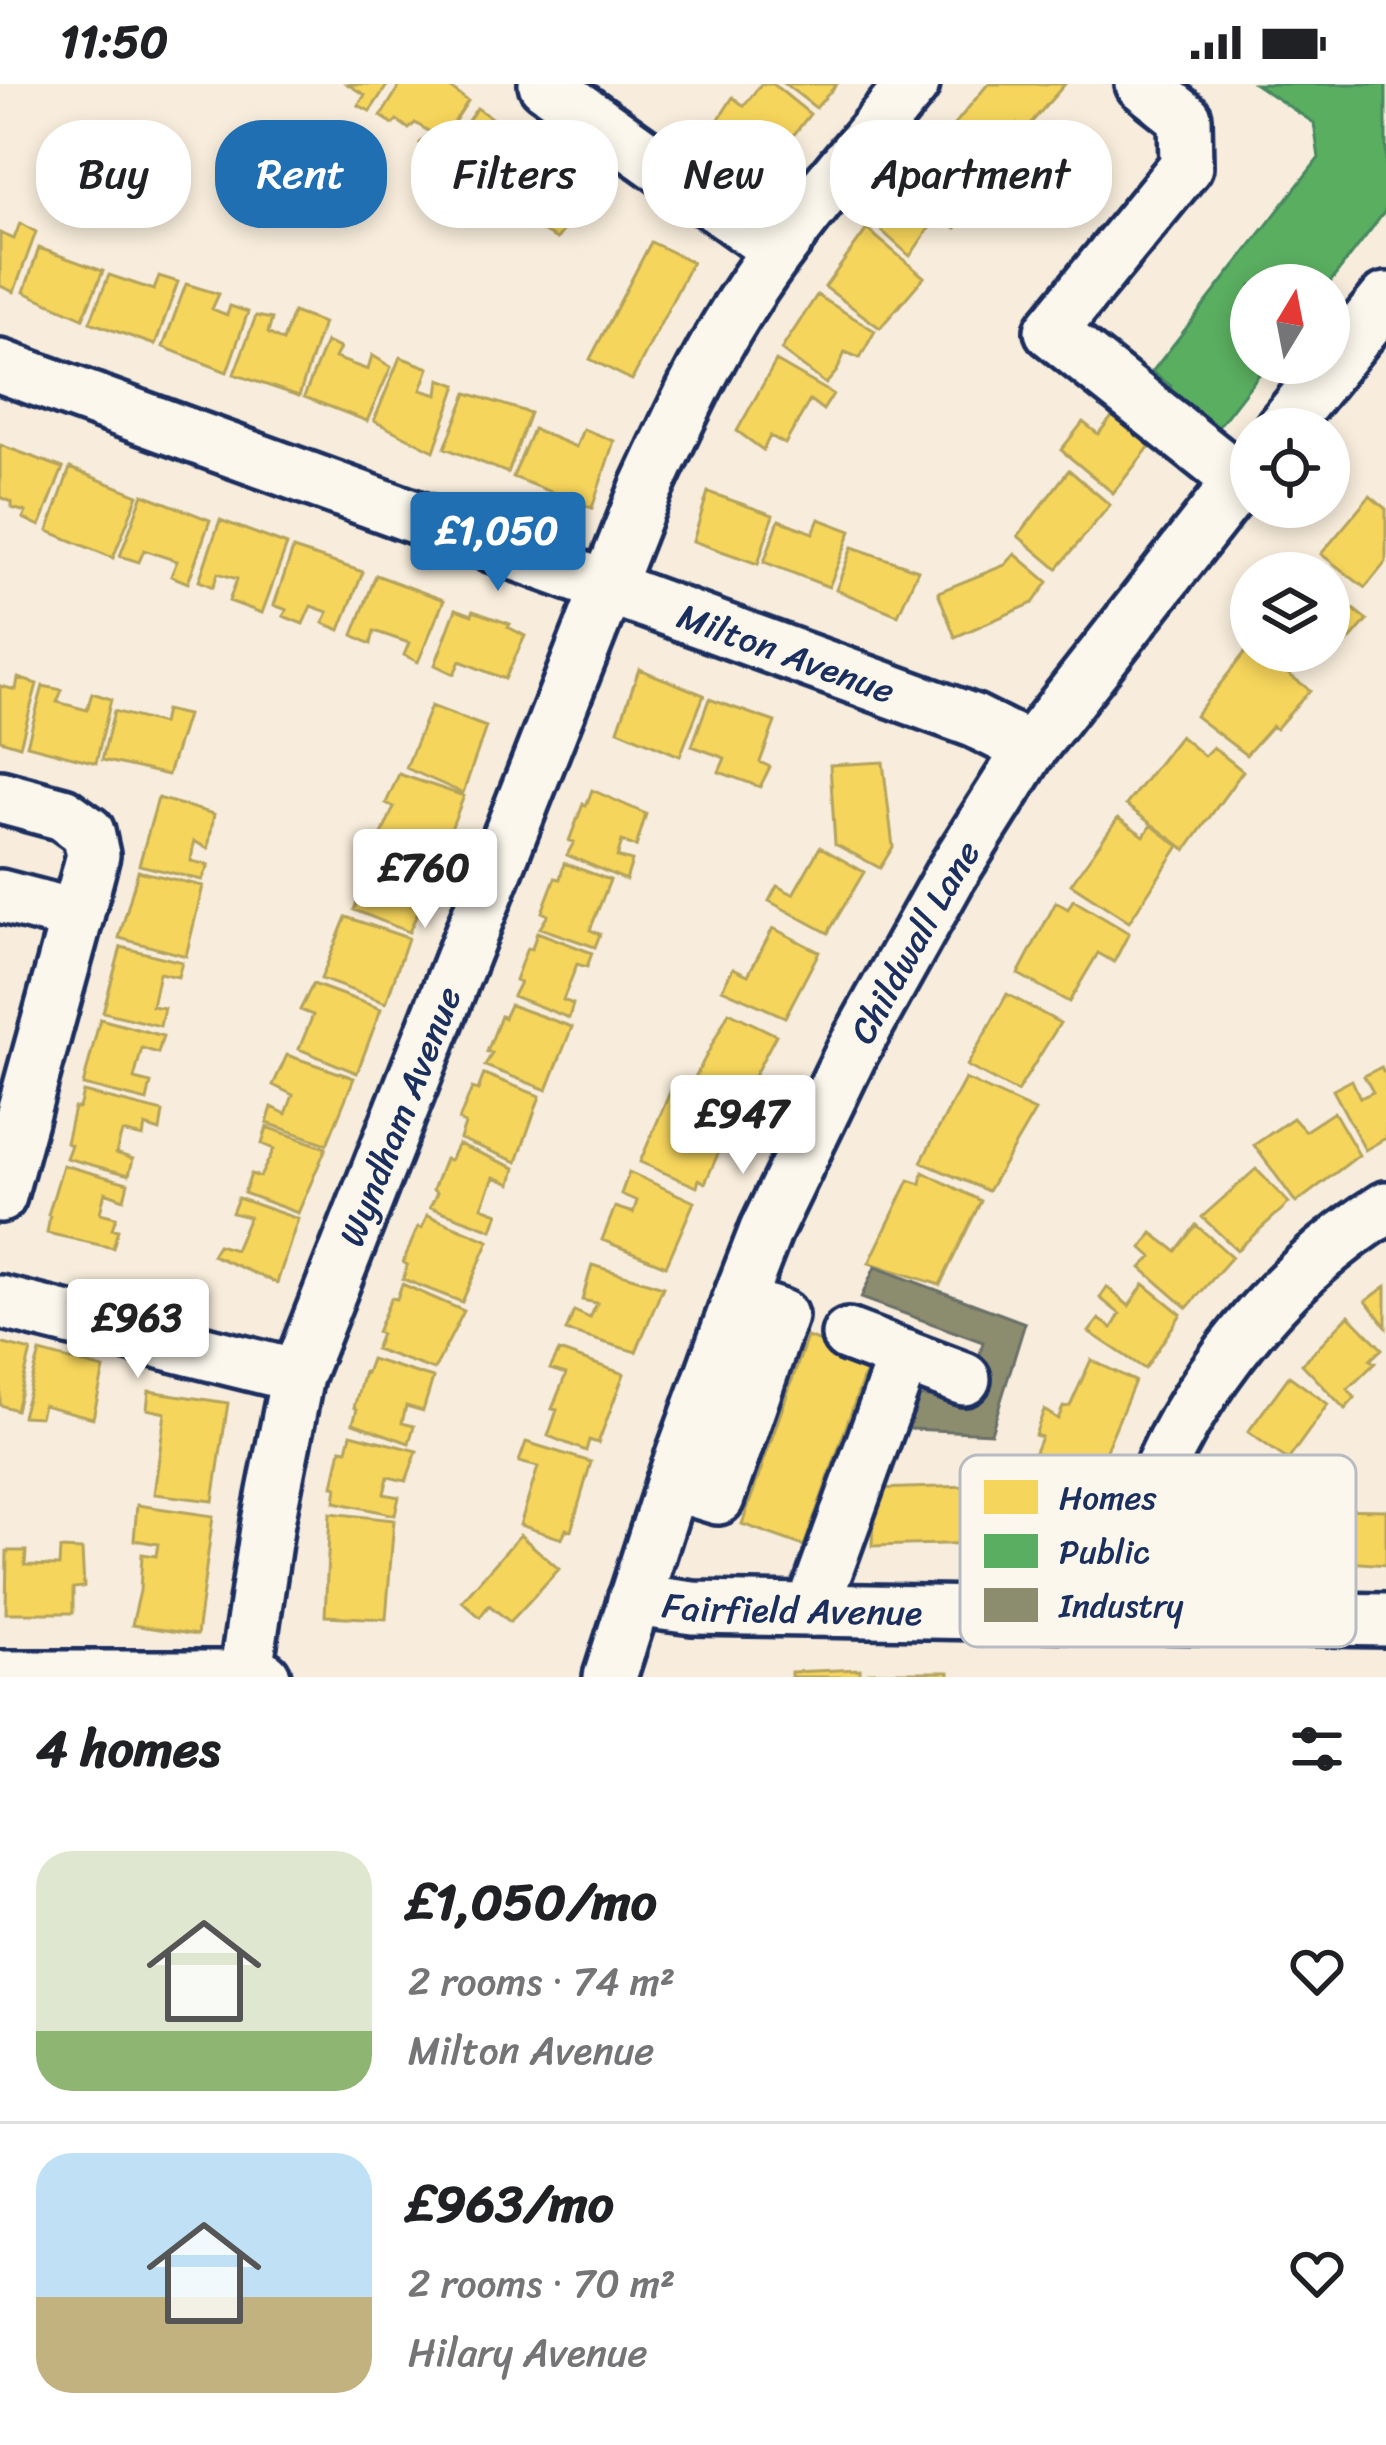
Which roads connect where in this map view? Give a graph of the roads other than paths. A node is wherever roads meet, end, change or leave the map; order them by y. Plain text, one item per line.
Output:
1 (545, 84) edge
2 (913, 84) edge
3 (1142, 84) edge
4 (778, 250) junction
5 (1386, 299) edge
6 (0, 366) edge
7 (1298, 408) edge
8 (1230, 462) edge
9 (1230, 494) edge
10 (607, 587) junction
11 (1030, 748) junction
12 (0, 797) edge
13 (0, 896) edge
14 (76, 916) junction
15 (0, 1196) edge
16 (1386, 1208) edge
17 (0, 1302) edge
18 (848, 1335) dead end
19 (904, 1356) junction
20 (297, 1376) junction
21 (964, 1379) dead end
22 (1167, 1455) edge
23 (634, 1600) junction
24 (812, 1610) junction
25 (960, 1613) edge
26 (1356, 1620) edge
27 (1386, 1621) edge
28 (0, 1677) edge
29 (245, 1677) edge
30 (264, 1677) edge
31 (610, 1677) edge

1 - 4 street
2 - 4 street, Wyndham Avenue
3 - 8 street
4 - 10 street, Wyndham Avenue
5 - 7 street
6 - 10 street, Milton Avenue
9 - 11 street, Childwall Lane
10 - 11 street, Milton Avenue
10 - 20 street, Wyndham Avenue
11 - 23 street, Childwall Lane
12 - 14 street
13 - 14 street
14 - 15 street
16 - 22 street
17 - 20 street
18 - 19 street
19 - 21 street
19 - 24 street
20 - 29 street, Wyndham Avenue
23 - 24 street, Fairfield Avenue
23 - 31 street, Childwall Lane
24 - 25 street, Fairfield Avenue
26 - 27 street, Fairfield Avenue
28 - 29 street
29 - 30 street

